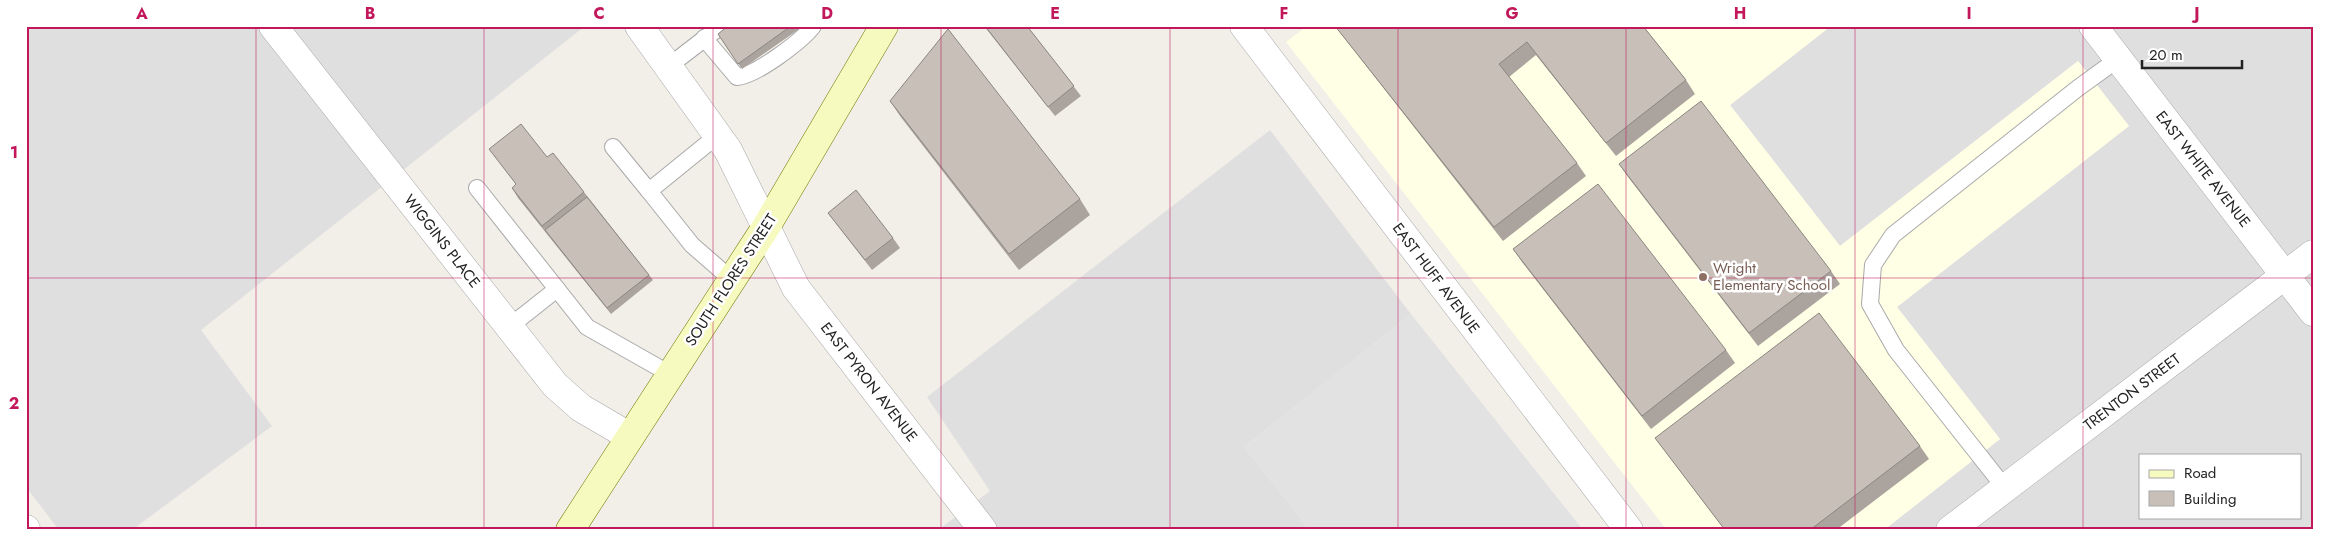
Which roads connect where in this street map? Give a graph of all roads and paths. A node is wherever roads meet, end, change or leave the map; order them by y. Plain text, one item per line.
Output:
1 (273, 26) edge
2 (640, 26) edge
3 (813, 26) edge
4 (884, 26) edge
5 (1244, 26) edge
6 (2093, 26) edge
7 (712, 31) edge
8 (2118, 59) junction
9 (669, 66) junction
10 (718, 135) junction
11 (613, 147) dead end
12 (477, 188) dead end
13 (649, 191) junction
14 (766, 227) junction
15 (2313, 254) edge
16 (2285, 276) junction
17 (731, 279) junction
18 (557, 289) junction
19 (2313, 312) edge
20 (509, 327) junction
21 (670, 374) junction
22 (629, 436) junction
23 (2006, 488) junction
24 (570, 530) edge
25 (983, 530) edge
26 (1628, 530) edge
27 (1950, 530) edge

1 - 20 street, WIGGINS PLACE
2 - 9 street, EAST PYRON AVENUE
3 - 7 lane
4 - 14 main road, SOUTH FLORES STREET
5 - 26 street, EAST HUFF AVENUE
6 - 8 street, EAST WHITE AVENUE
7 - 9 lane
8 - 16 street, EAST WHITE AVENUE
8 - 23 lane
9 - 10 street, EAST PYRON AVENUE
10 - 13 lane
10 - 14 street, EAST PYRON AVENUE
11 - 13 lane
12 - 18 lane
13 - 17 lane
14 - 17 main road, SOUTH FLORES STREET
14 - 25 street, EAST PYRON AVENUE
15 - 16 street, TRENTON STREET
16 - 19 street, EAST WHITE AVENUE
16 - 23 street, TRENTON STREET
17 - 21 main road, SOUTH FLORES STREET
18 - 20 lane
18 - 21 lane
20 - 22 street, WIGGINS PLACE
21 - 22 main road, SOUTH FLORES STREET
22 - 24 main road, SOUTH FLORES STREET
23 - 27 street, TRENTON STREET

